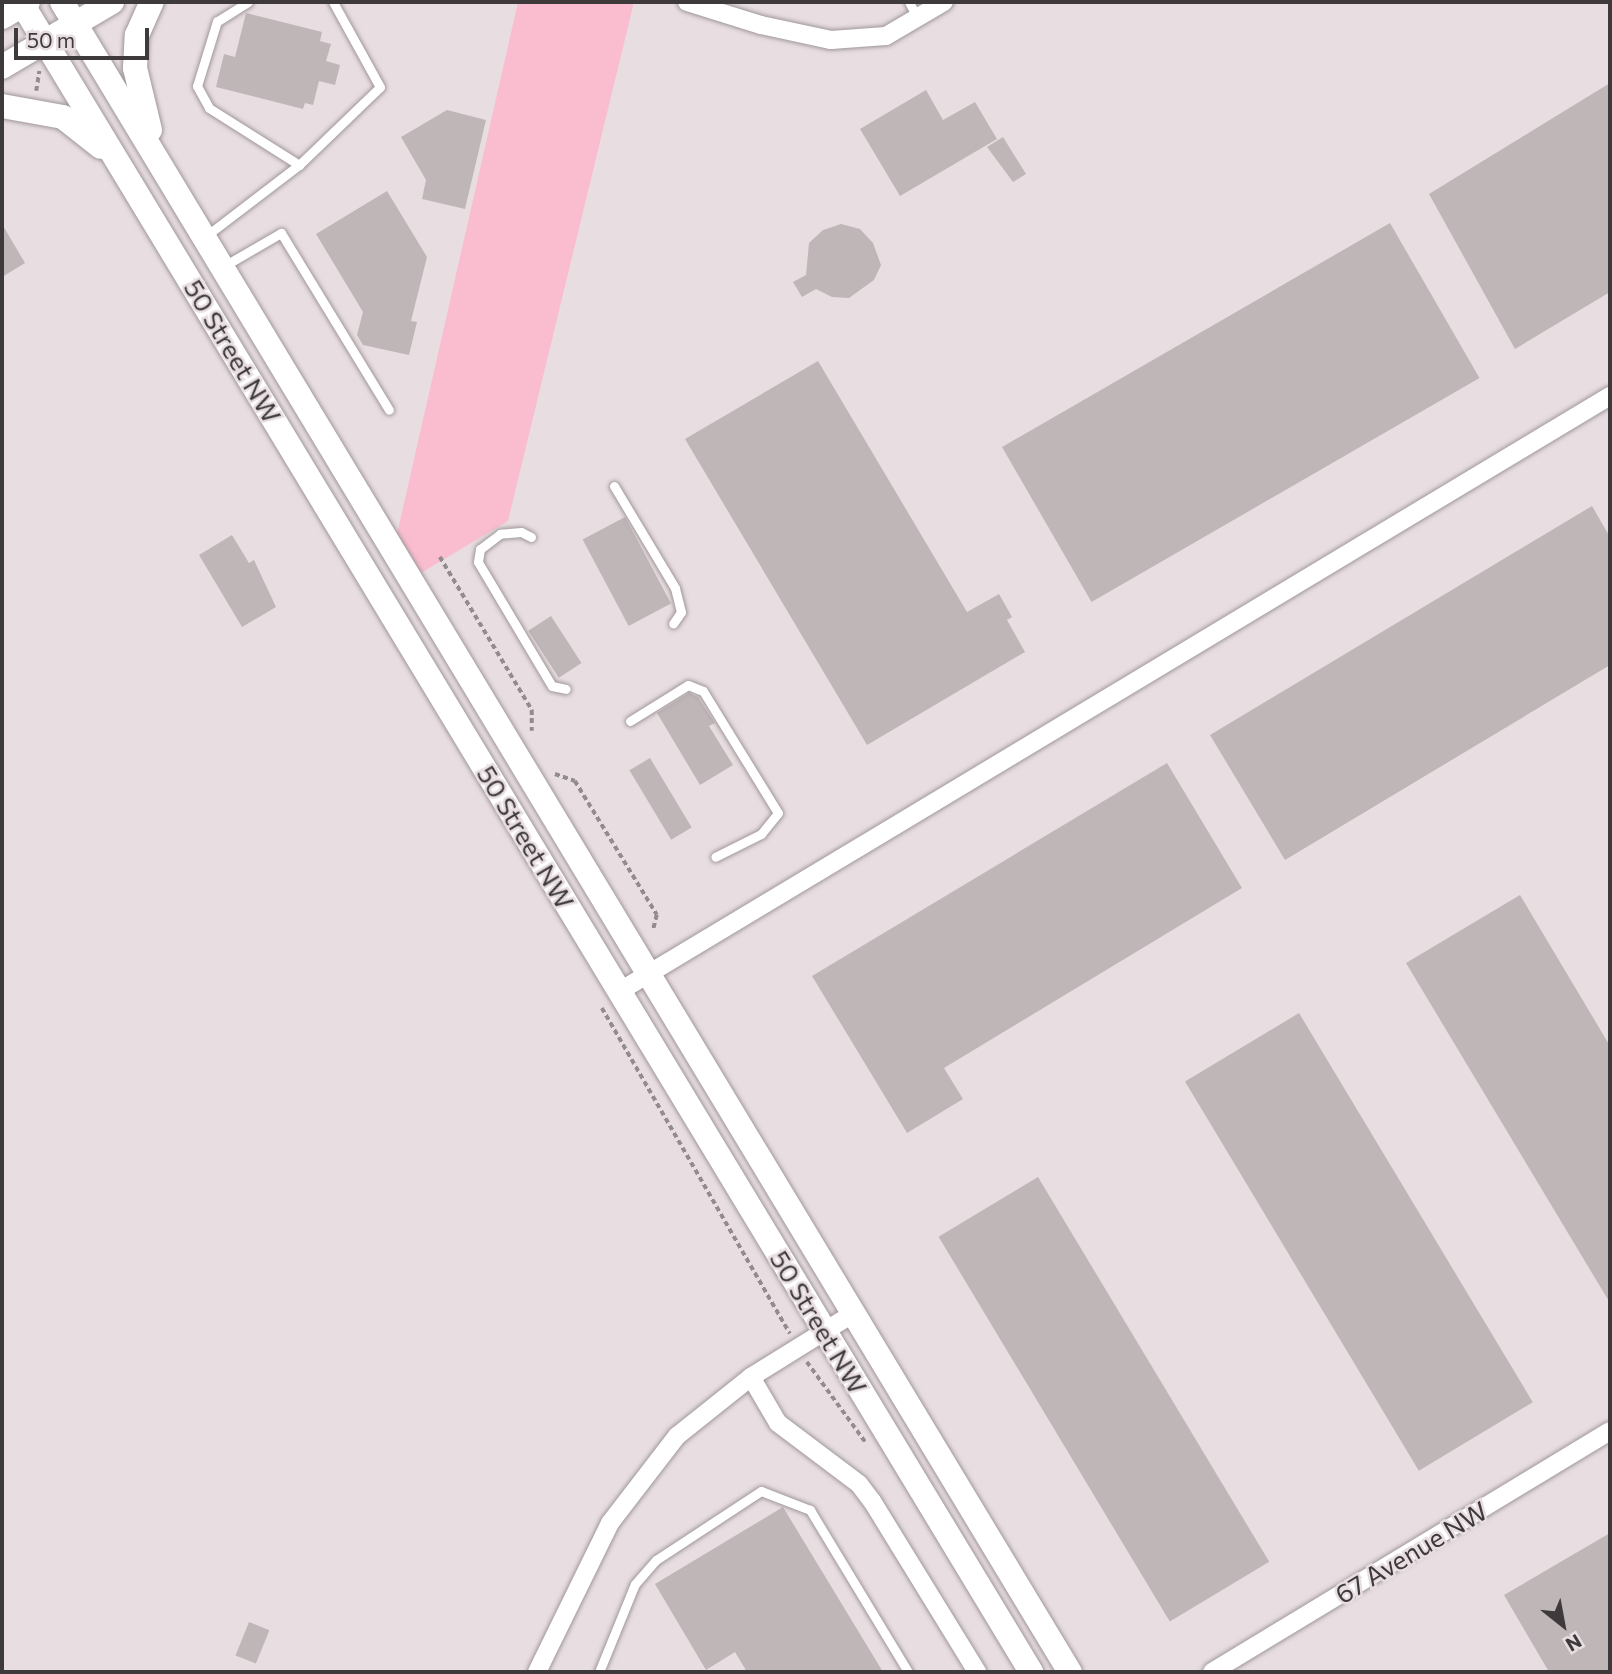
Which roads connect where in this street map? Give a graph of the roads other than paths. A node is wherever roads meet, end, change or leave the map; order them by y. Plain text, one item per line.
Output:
1 (62, 2) edge
2 (112, 2) edge
3 (152, 2) edge
4 (248, 2) edge
5 (333, 2) edge
6 (687, 2) edge
7 (944, 2) edge
8 (18, 6) edge
9 (913, 9) edge
10 (76, 24) junction
11 (40, 51) junction
12 (2, 67) edge
13 (2, 106) edge
14 (157, 158) junction
15 (299, 165) junction
16 (125, 172) junction
17 (205, 237) junction
18 (223, 267) junction
19 (1610, 396) edge
20 (388, 410) dead end
21 (614, 486) dead end
22 (531, 537) dead end
23 (673, 624) dead end
24 (566, 690) dead end
25 (630, 721) dead end
26 (715, 857) dead end
27 (650, 973) junction
28 (620, 991) junction
29 (854, 1313) junction
30 (824, 1331) junction
31 (751, 1377) junction
32 (1610, 1431) edge
33 (537, 1672) edge
34 (598, 1672) edge
35 (908, 1672) edge
36 (977, 1672) edge
37 (1031, 1672) edge
38 (1070, 1672) edge
39 (1212, 1672) edge

1 - 10 main road, 50 Street NW
2 - 10 main road
3 - 14 main road
4 - 15 lane
5 - 15 lane
6 - 9 street
7 - 9 street
8 - 11 main road, 50 Street NW
10 - 11 main road
10 - 14 main road, 50 Street NW
11 - 12 main road
11 - 16 main road, 50 Street NW
13 - 16 main road
14 - 17 main road, 50 Street NW
15 - 17 lane
16 - 28 main road, 50 Street NW
17 - 18 main road, 50 Street NW
18 - 20 lane
18 - 27 main road, 50 Street NW
19 - 27 street
21 - 23 lane
22 - 24 lane
25 - 26 lane
27 - 28 street
27 - 29 main road, 50 Street NW
28 - 30 main road, 50 Street NW
29 - 30 street
29 - 38 main road, 50 Street NW
30 - 31 street
30 - 37 main road, 50 Street NW
31 - 33 street
31 - 36 street
32 - 39 street, 67 Avenue NW
34 - 35 lane

